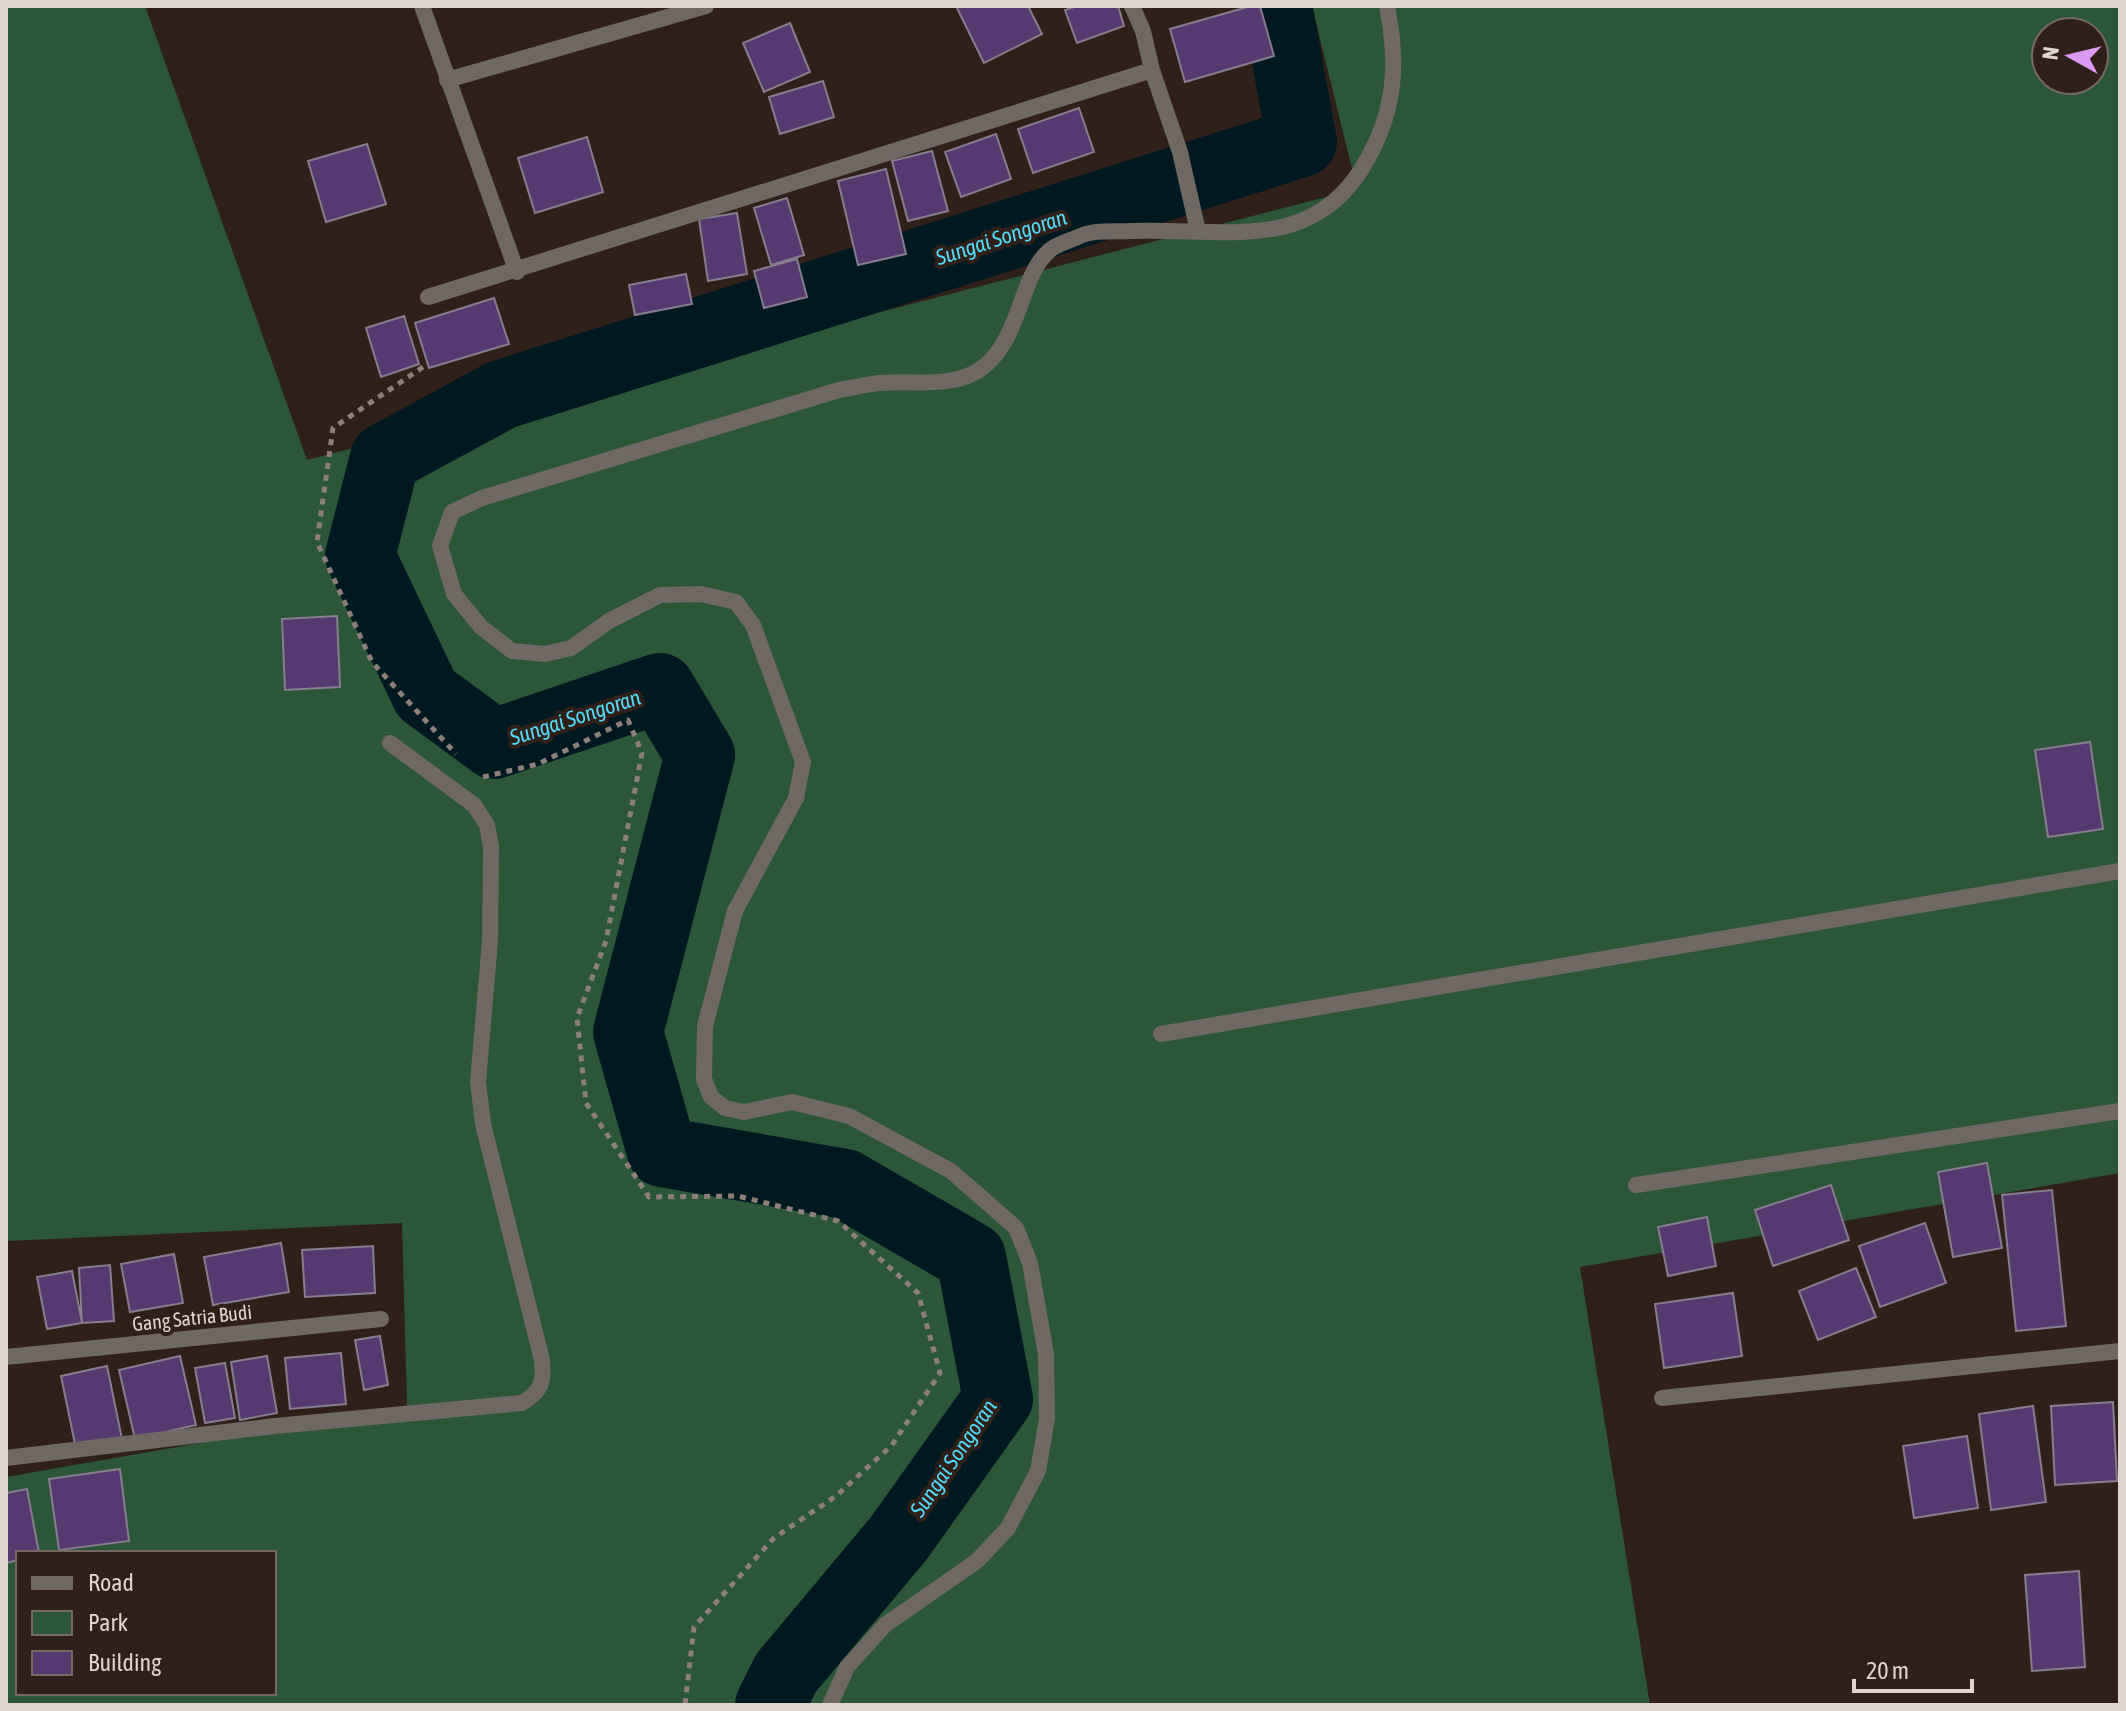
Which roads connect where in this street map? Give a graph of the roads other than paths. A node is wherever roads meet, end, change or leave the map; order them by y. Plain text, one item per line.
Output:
1 (422, 6) edge
2 (706, 6) edge
3 (1132, 6) edge
4 (1387, 6) edge
5 (1152, 70) junction
6 (447, 80) junction
7 (1198, 231) junction
8 (517, 272) junction
9 (428, 297) dead end
10 (390, 743) dead end
11 (2120, 871) edge
12 (1161, 1034) dead end
13 (2120, 1111) edge
14 (1636, 1185) dead end
15 (381, 1319) dead end
16 (2120, 1351) edge
17 (6, 1357) edge
18 (1662, 1398) dead end
19 (6, 1458) edge
20 (830, 1705) edge

1 - 6 street
2 - 6 street
3 - 5 street
4 - 7 street
5 - 7 street
5 - 8 street
6 - 8 street
7 - 20 street
8 - 9 street
10 - 19 street
11 - 12 street
13 - 14 street
15 - 17 street, Gang Satria Budi
16 - 18 street

